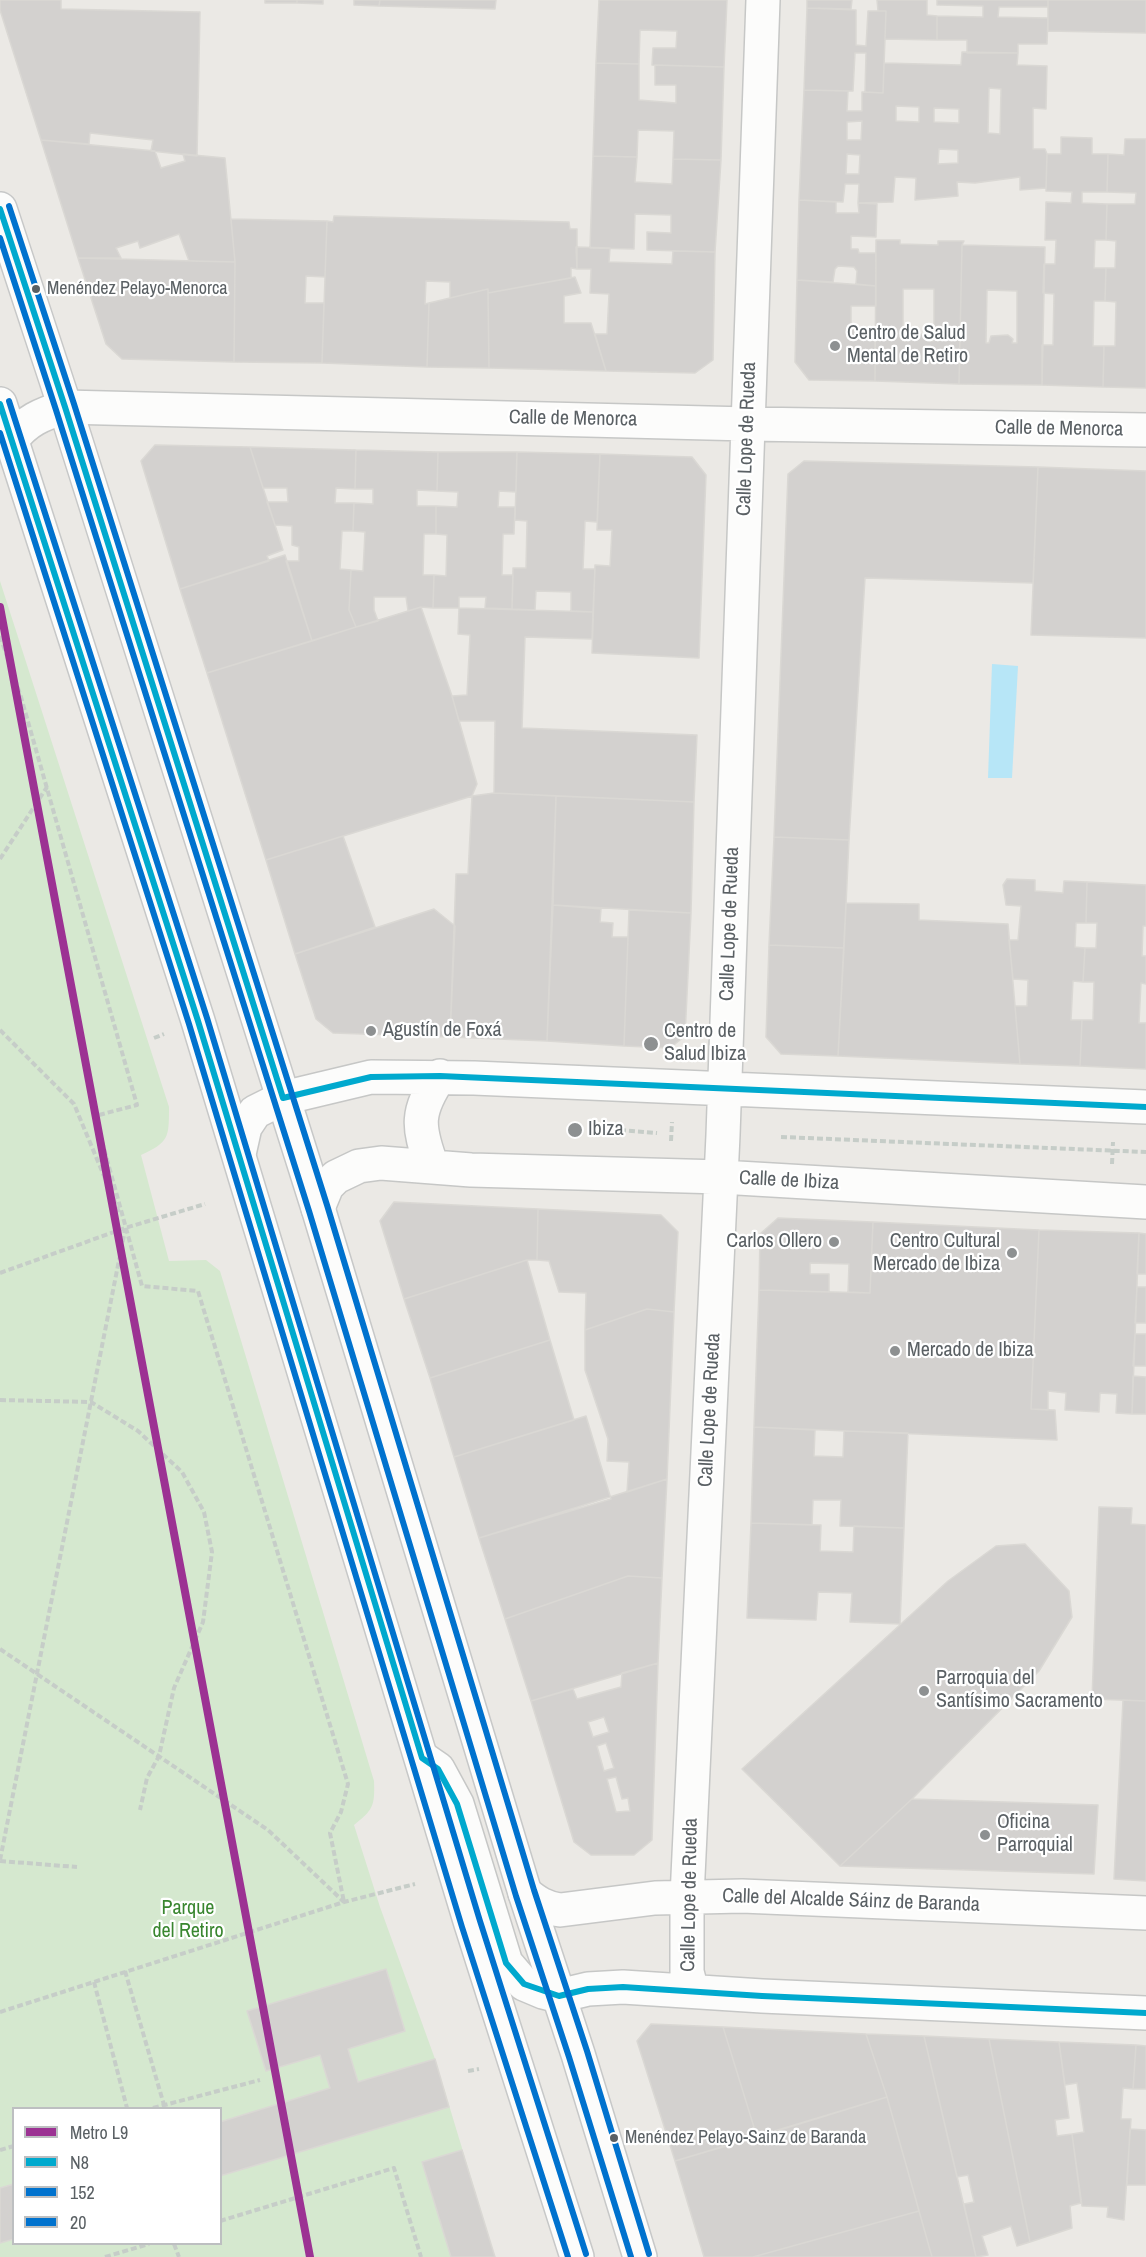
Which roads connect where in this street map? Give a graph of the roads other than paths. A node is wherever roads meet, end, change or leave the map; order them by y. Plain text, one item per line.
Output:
1 (763, 0) edge
2 (0, 209) edge
3 (0, 404) edge
4 (65, 407) junction
5 (748, 424) junction
6 (1146, 430) edge
7 (12, 440) junction
8 (440, 1076) junction
9 (725, 1088) junction
10 (283, 1098) junction
11 (1131, 1106) edge
12 (239, 1154) junction
13 (432, 1166) junction
14 (721, 1177) junction
15 (1146, 1202) edge
16 (318, 1208) junction
17 (422, 1758) junction
18 (525, 1893) junction
19 (687, 1897) junction
20 (1146, 1913) edge
21 (692, 1991) junction
22 (559, 1996) junction
23 (1146, 2013) edge
24 (577, 2257) edge
25 (640, 2257) edge

1 - 5 street, Calle Lope de Rueda
2 - 4 street
3 - 7 street
4 - 5 street, Calle de Menorca
4 - 7 street, Calle de Menorca
4 - 10 street
5 - 6 street, Calle de Menorca
5 - 9 street, Calle Lope de Rueda
7 - 12 street
8 - 9 street
8 - 10 street
8 - 13 street
9 - 11 street
9 - 14 street, Calle Lope de Rueda
10 - 12 street
10 - 16 street
12 - 17 street
13 - 14 street, Calle de Ibiza
13 - 16 street, Calle de Ibiza
14 - 15 street, Calle de Ibiza
14 - 19 street, Calle Lope de Rueda
16 - 18 street
17 - 22 street
17 - 24 street
18 - 19 street, Calle del Alcalde Sáinz de Baranda
18 - 22 street
19 - 20 street, Calle del Alcalde Sáinz de Baranda
19 - 21 street, Calle Lope de Rueda
21 - 22 street
21 - 23 street
22 - 25 street

